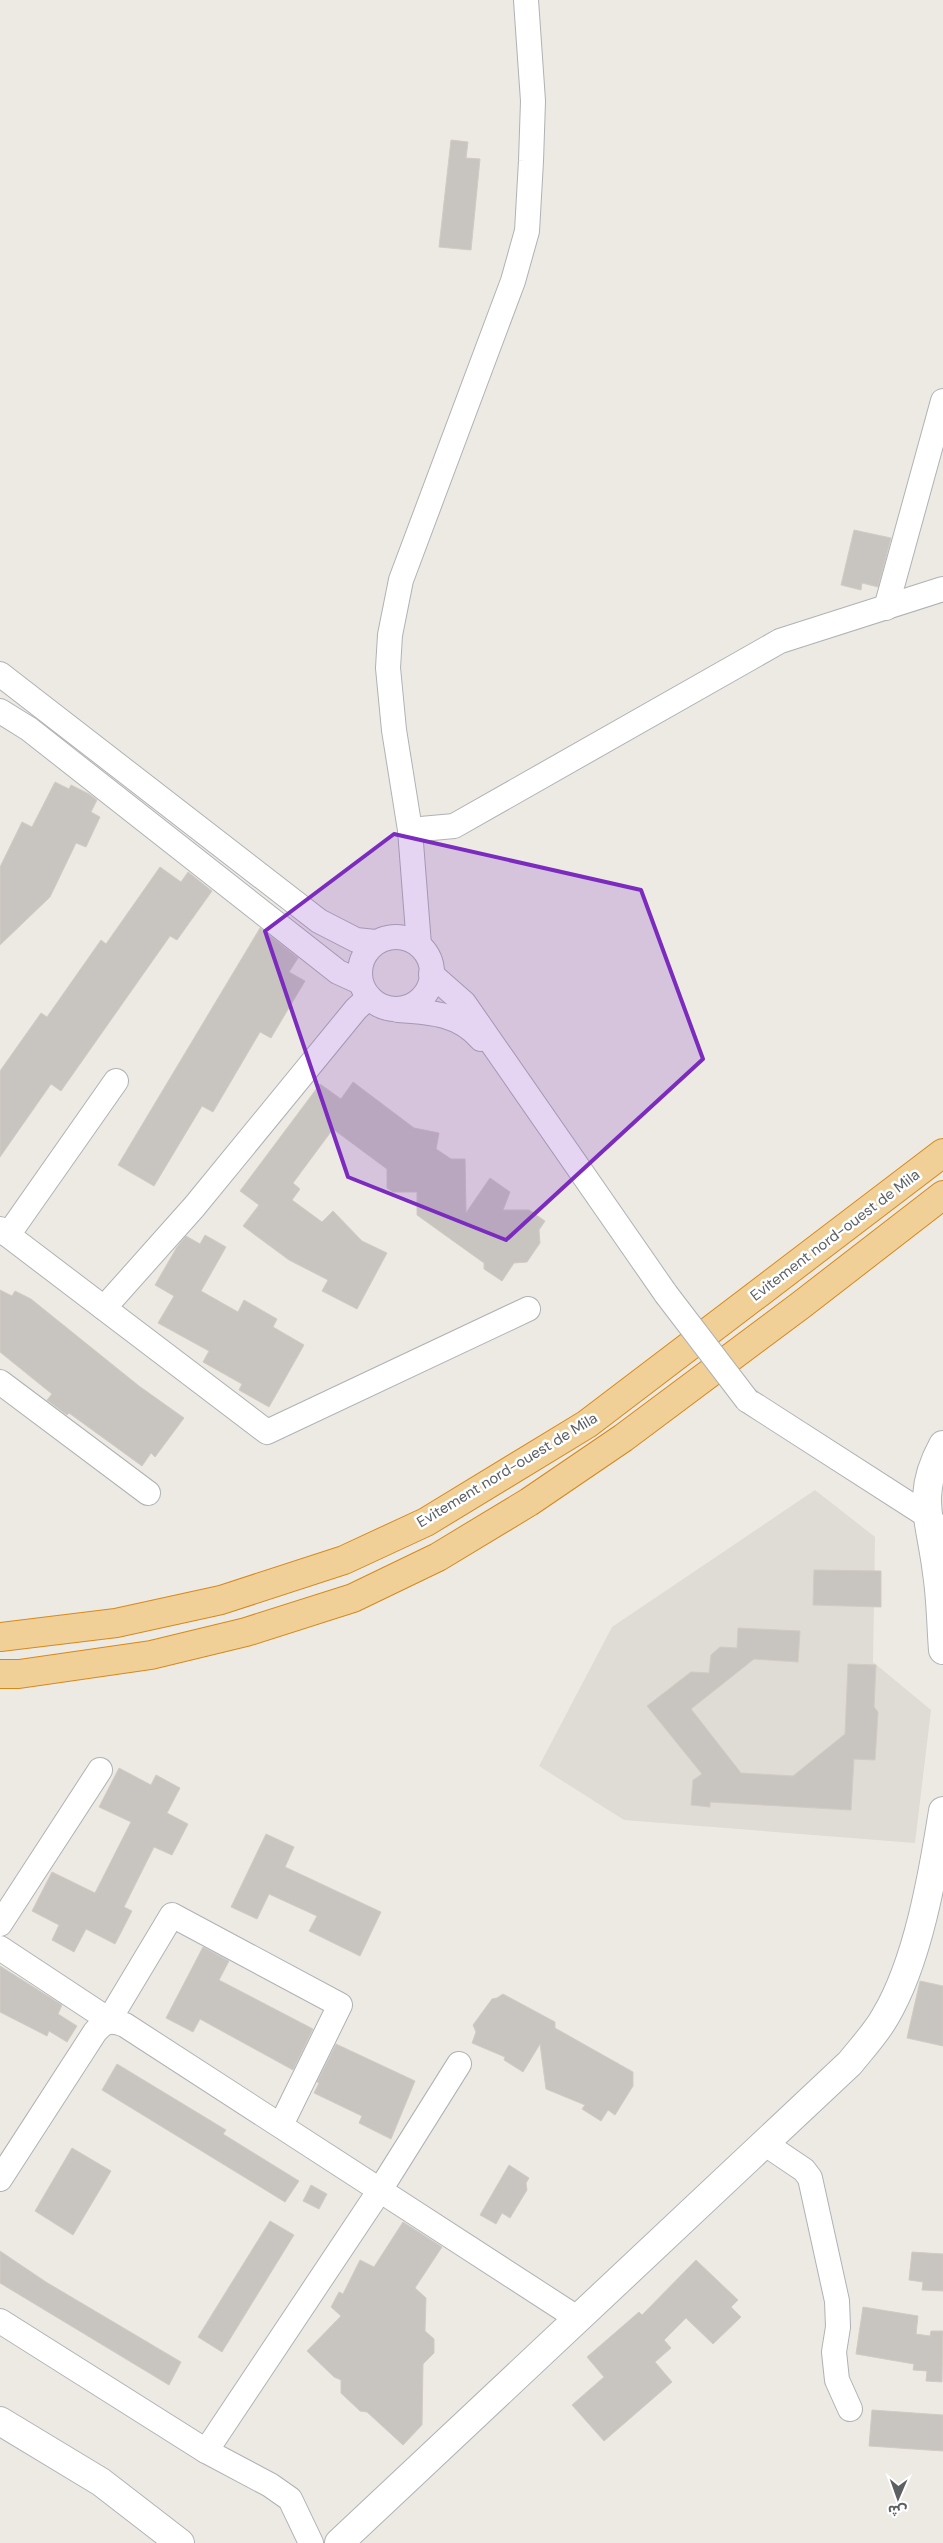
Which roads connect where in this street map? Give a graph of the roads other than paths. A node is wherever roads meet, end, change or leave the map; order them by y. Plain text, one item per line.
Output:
1 (526, 0) edge
2 (943, 401) edge
3 (943, 589) edge
4 (886, 608) junction
5 (0, 674) edge
6 (0, 711) edge
7 (410, 830) junction
8 (375, 942) junction
9 (419, 945) junction
10 (431, 974) junction
11 (364, 990) junction
12 (394, 1010) junction
13 (505, 1065) junction
14 (116, 1081) dead end
15 (943, 1153) edge
16 (943, 1195) edge
17 (4, 1232) edge
18 (104, 1308) junction
19 (528, 1309) dead end
20 (0, 1382) edge
21 (943, 1445) edge
22 (148, 1493) dead end
23 (935, 1523) edge
24 (0, 1637) edge
25 (943, 1650) edge
26 (0, 1674) edge
27 (100, 1770) dead end
28 (943, 1811) edge
29 (0, 1924) edge
30 (0, 1948) edge
31 (109, 2020) junction
32 (459, 2064) dead end
33 (281, 2125) junction
34 (764, 2143) junction
35 (0, 2179) edge
36 (380, 2190) junction
37 (577, 2318) junction
38 (0, 2321) edge
39 (850, 2409) dead end
40 (0, 2421) edge
41 (206, 2451) junction
42 (180, 2543) edge
43 (311, 2543) edge
44 (339, 2543) edge

1 - 7 street
2 - 4 street
3 - 4 street
4 - 7 street
5 - 8 street
6 - 11 street
7 - 9 street
8 - 9 street
8 - 11 street
9 - 10 street
10 - 12 street
10 - 13 street
11 - 12 street
11 - 18 street
12 - 13 street
13 - 23 street, bridge
14 - 17 street
15 - 24 highway, Evitement nord-ouest de Mila
16 - 26 highway
17 - 18 street
18 - 19 street
20 - 22 street
21 - 23 street
23 - 25 street
27 - 29 street
28 - 34 street
30 - 31 street
31 - 33 street
31 - 33 street
31 - 35 street
32 - 36 street
33 - 36 street
34 - 37 street
34 - 39 street
36 - 37 street
36 - 41 street
37 - 44 street
38 - 41 street
40 - 42 street
41 - 43 street

